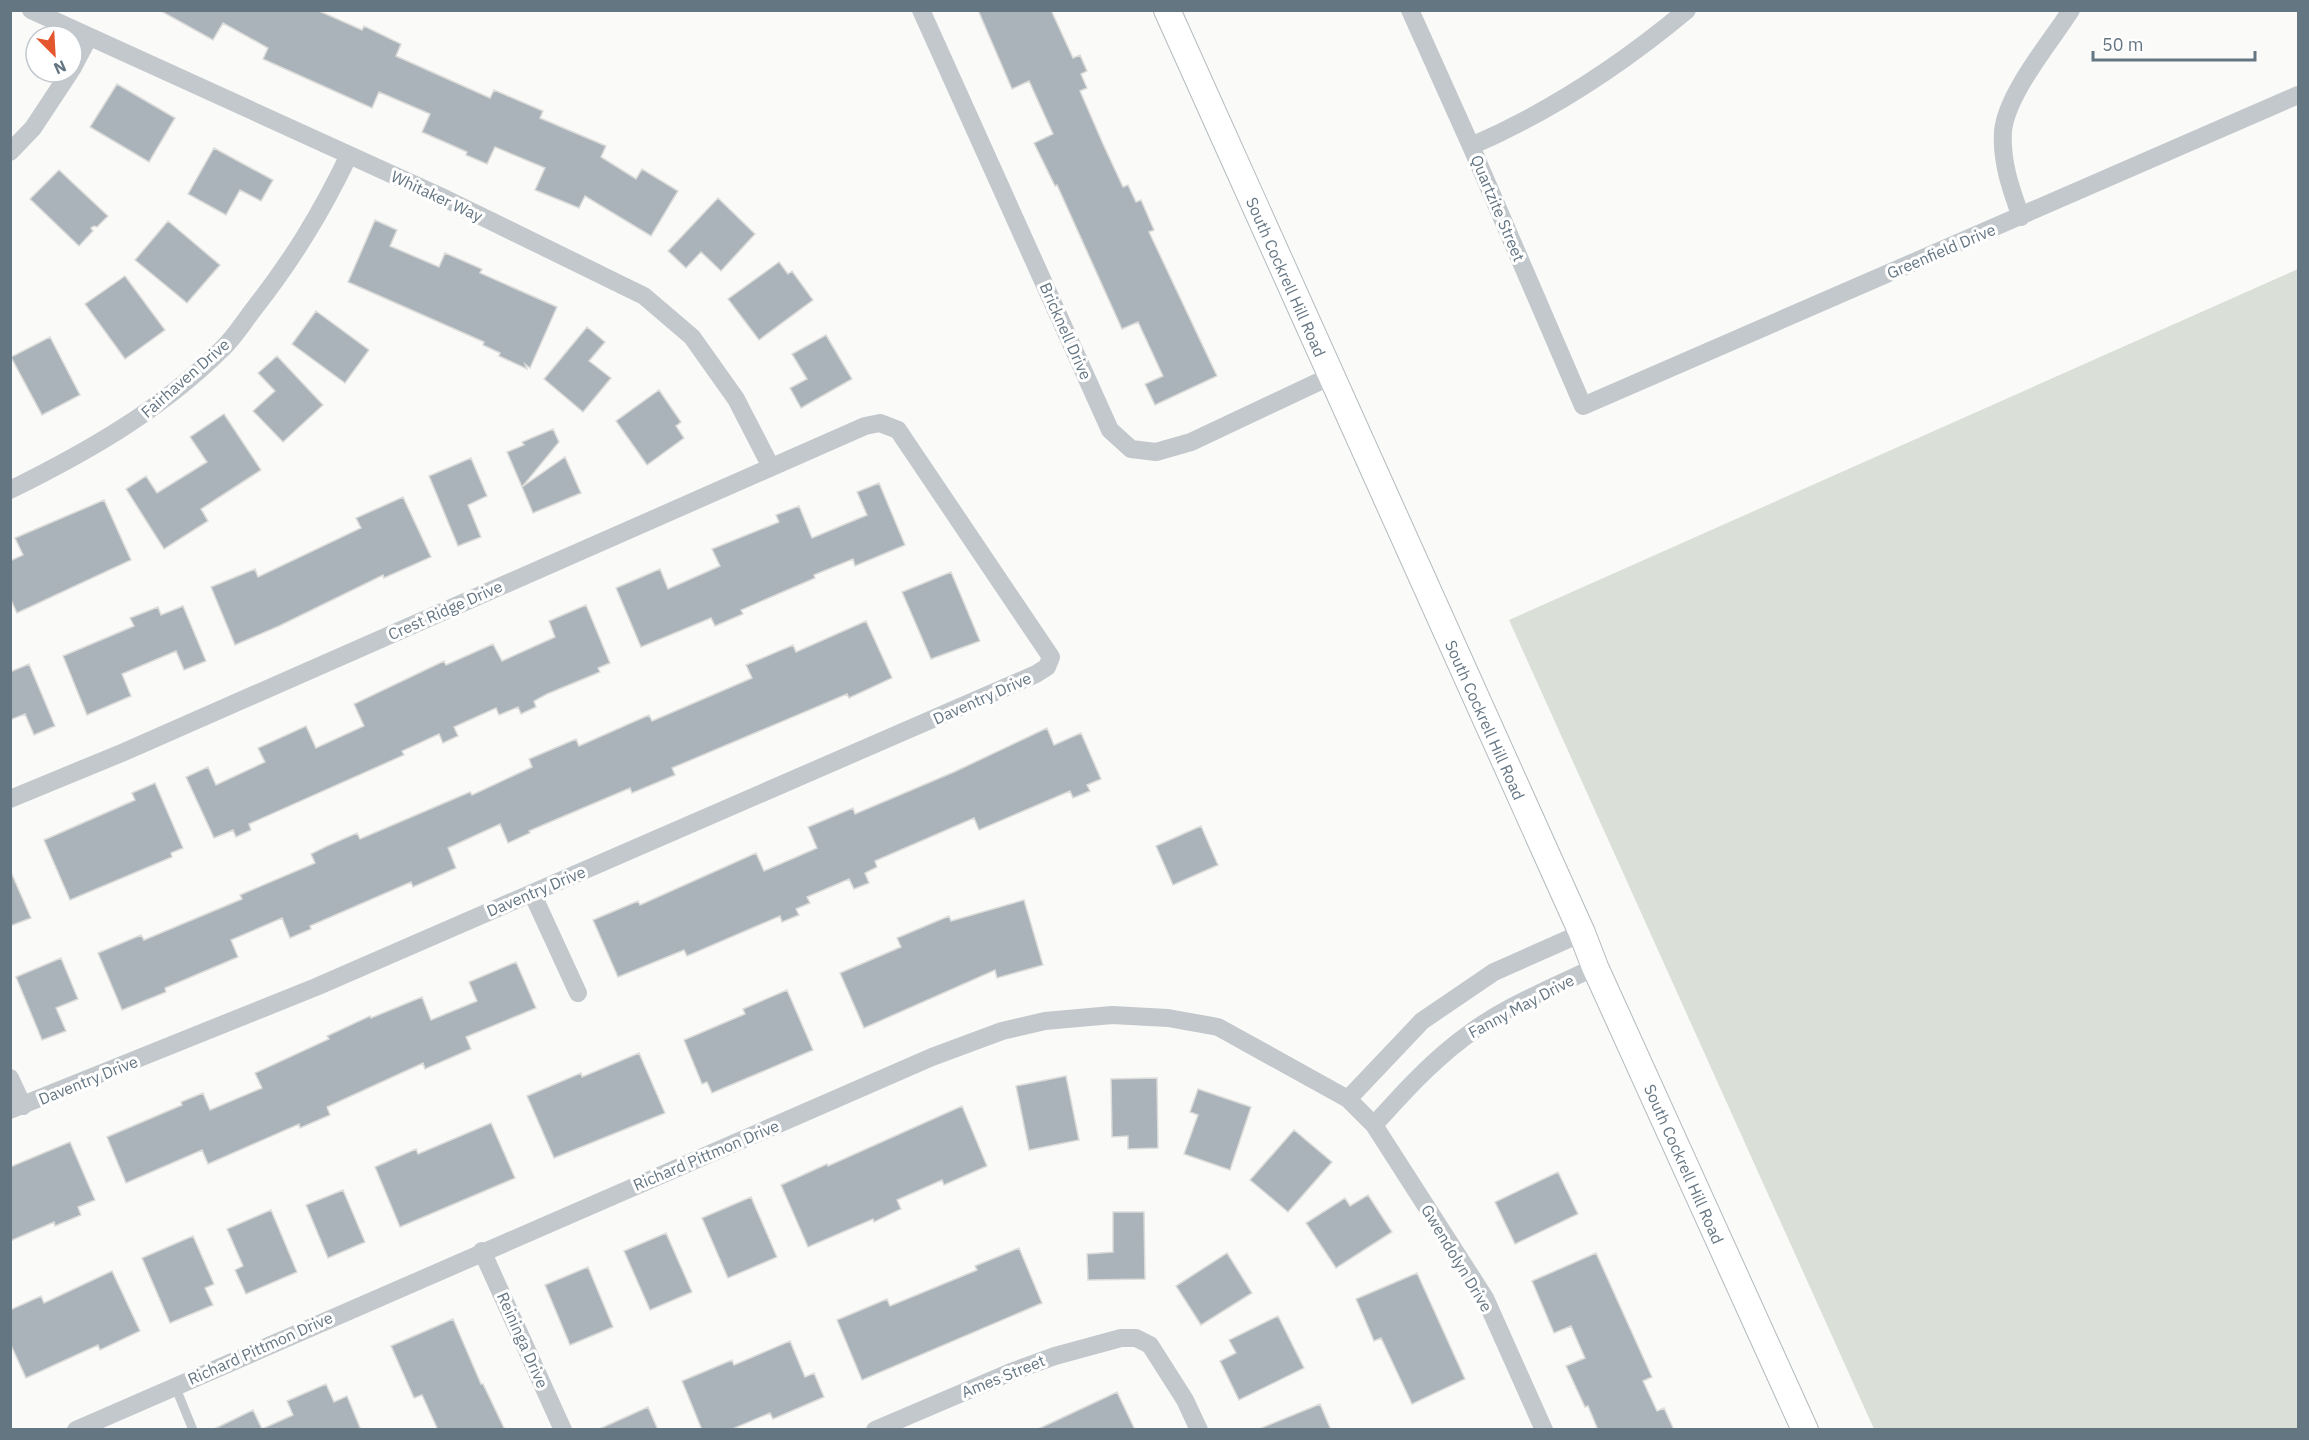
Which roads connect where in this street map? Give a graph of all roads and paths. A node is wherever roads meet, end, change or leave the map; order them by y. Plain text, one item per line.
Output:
1 (31, 10) edge
2 (921, 10) edge
3 (1167, 10) edge
4 (1410, 10) edge
5 (1687, 10) edge
6 (2071, 10) edge
7 (89, 37) junction
8 (84, 46) edge
9 (62, 84) edge
10 (2298, 94) edge
11 (1471, 146) junction
12 (10, 152) edge
13 (349, 155) junction
14 (2021, 217) junction
15 (1331, 376) junction
16 (1582, 406) joint
17 (771, 467) junction
18 (10, 490) edge
19 (1051, 657) joint
20 (10, 799) edge
21 (532, 893) junction
22 (1582, 933) junction
23 (1595, 967) junction
24 (578, 993) dead end
25 (10, 1078) edge
26 (1348, 1099) junction
27 (17, 1108) edge
28 (1374, 1125) junction
29 (482, 1251) junction
30 (175, 1386) junction
31 (76, 1430) edge
32 (193, 1430) edge
33 (563, 1430) edge
34 (876, 1430) edge
35 (1199, 1430) edge
36 (1545, 1430) edge
37 (1805, 1430) edge

1 - 7 street, Whitaker Way
2 - 15 street, Bricknell Drive
3 - 15 main road, South Cockrell Hill Road
4 - 11 street, Quartzite Street
5 - 11 street
6 - 14 street
7 - 8 street
7 - 13 street, Whitaker Way
9 - 12 street
10 - 14 street, Greenfield Drive
11 - 16 street, Quartzite Street
13 - 17 street, Whitaker Way
13 - 18 street, Fairhaven Drive
14 - 16 street, Greenfield Drive
15 - 22 main road, South Cockrell Hill Road
17 - 19 street, Crest Ridge Drive
17 - 20 street, Crest Ridge Drive
19 - 21 street, Daventry Drive
21 - 24 street
21 - 27 street, Daventry Drive
22 - 23 main road, South Cockrell Hill Road
22 - 26 street
23 - 28 street, Fanny May Drive
23 - 37 main road, South Cockrell Hill Road
25 - 27 street
26 - 28 street, Richard Pittmon Drive
26 - 29 street, Richard Pittmon Drive
28 - 36 street, Gwendolyn Drive
29 - 30 street, Richard Pittmon Drive
29 - 33 street, Reininga Drive
30 - 31 street, Richard Pittmon Drive
30 - 32 lane
34 - 35 street, Ames Street

